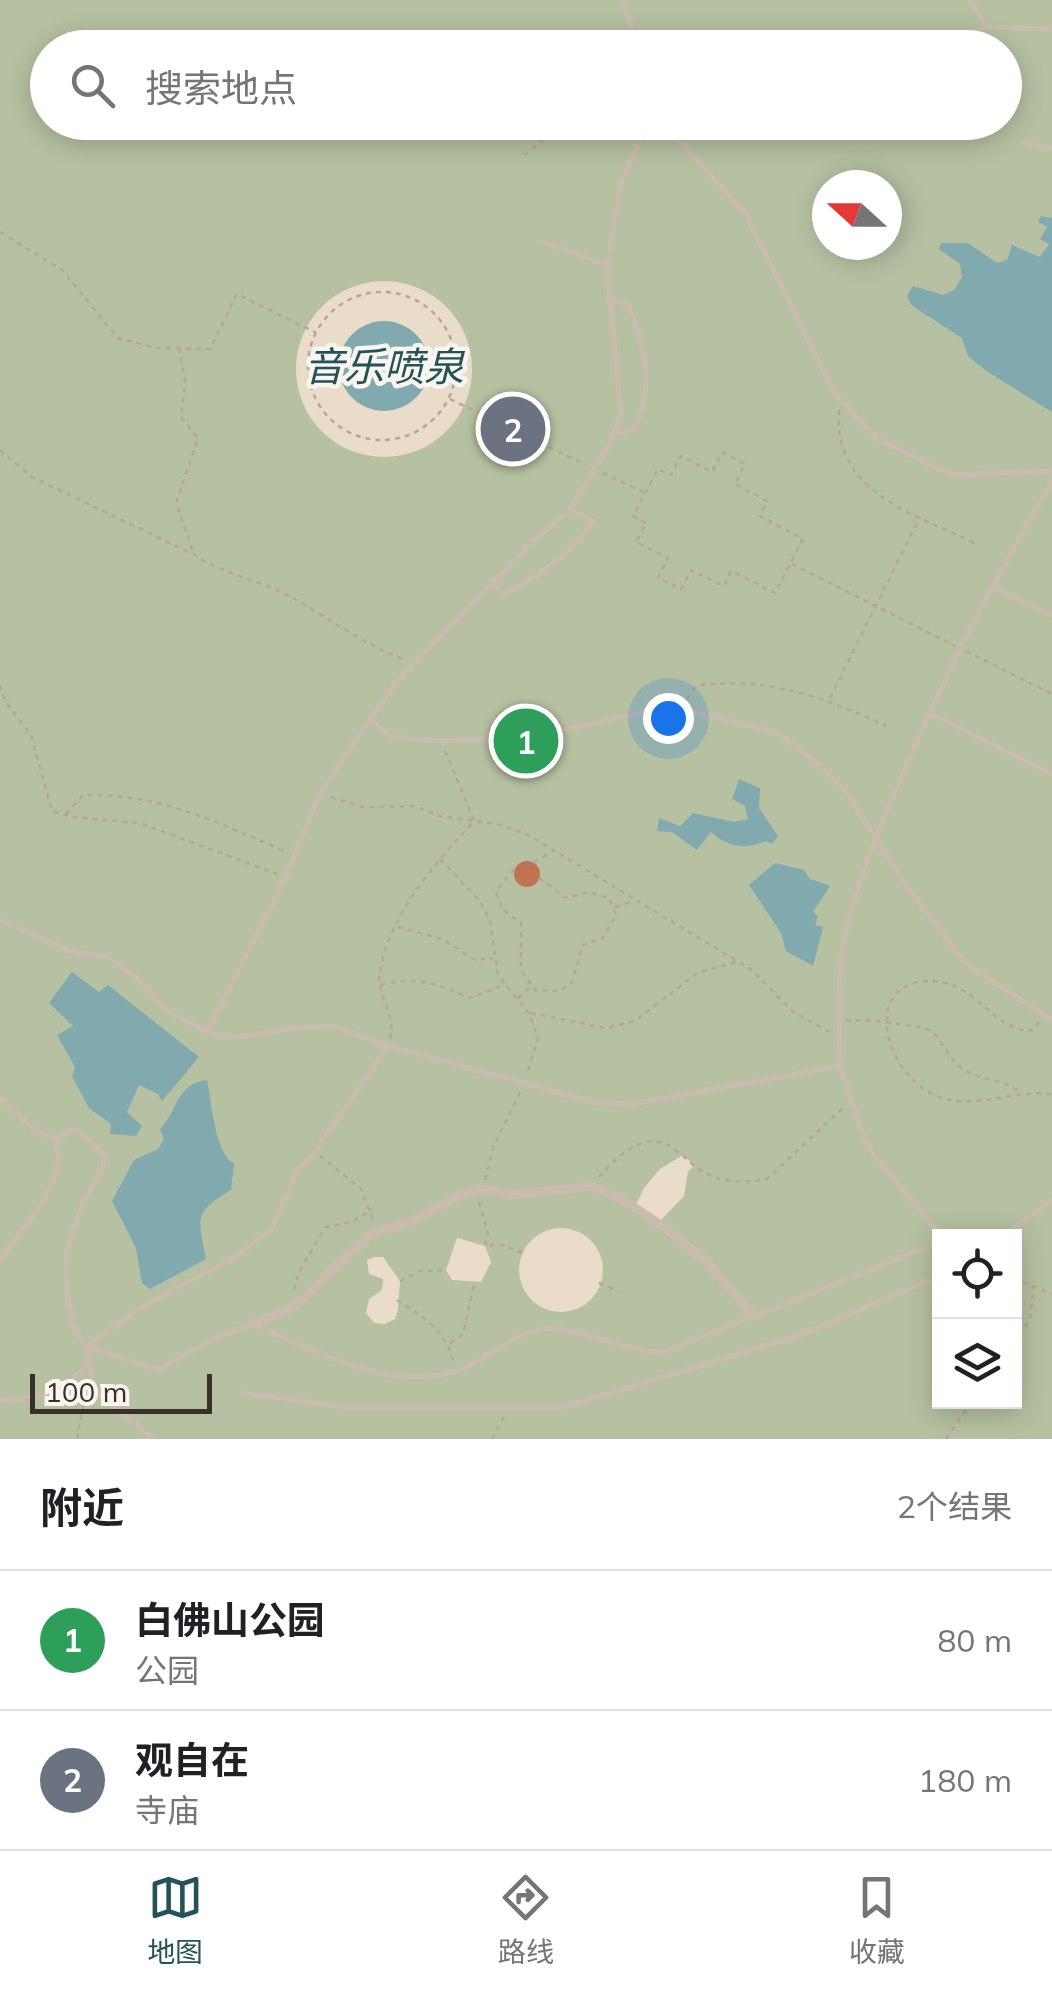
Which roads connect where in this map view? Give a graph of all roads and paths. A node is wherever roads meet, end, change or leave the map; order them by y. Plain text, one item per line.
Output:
1 (622, 0) edge
2 (970, 0) edge
3 (987, 27) junction
4 (1052, 29) edge
5 (633, 30) edge
6 (978, 30) edge
7 (543, 140) edge
8 (640, 140) edge
9 (678, 140) edge
10 (1025, 142) dead end
11 (1052, 149) edge
12 (524, 155) dead end
13 (0, 232) edge
14 (540, 241) dead end
15 (607, 266) junction
16 (609, 302) junction
17 (316, 332) junction
18 (178, 347) junction
19 (448, 398) junction
20 (840, 398) junction
21 (614, 432) junction
22 (0, 450) edge
23 (596, 470) junction
24 (1052, 471) edge
25 (1052, 482) edge
26 (645, 494) junction
27 (570, 510) junction
28 (920, 516) junction
29 (976, 544) dead end
30 (195, 555) junction
31 (790, 564) junction
32 (492, 581) junction
33 (991, 586) junction
34 (875, 606) junction
35 (1052, 615) edge
36 (961, 648) junction
37 (414, 663) junction
38 (0, 684) edge
39 (1052, 694) edge
40 (829, 699) junction
41 (681, 709) junction
42 (929, 713) junction
43 (370, 720) junction
44 (886, 726) dead end
45 (441, 741) junction
46 (1052, 774) edge
47 (320, 794) junction
48 (66, 815) junction
49 (474, 821) junction
50 (876, 839) junction
51 (553, 851) junction
52 (294, 856) junction
53 (440, 859) junction
54 (534, 862) dead end
55 (514, 869) dead end
56 (285, 877) junction
57 (539, 878) dead end
58 (634, 901) junction
59 (614, 908) junction
60 (0, 920) edge
61 (397, 927) junction
62 (494, 958) junction
63 (738, 962) junction
64 (506, 984) junction
65 (380, 986) junction
66 (531, 986) junction
67 (518, 998) junction
68 (530, 1013) junction
69 (1044, 1015) junction
70 (1052, 1020) edge
71 (840, 1022) junction
72 (886, 1026) junction
73 (207, 1032) junction
74 (840, 1036) junction
75 (388, 1046) junction
76 (840, 1066) junction
77 (524, 1083) junction
78 (1021, 1092) junction
79 (1052, 1094) edge
80 (0, 1098) edge
81 (850, 1101) junction
82 (56, 1139) junction
83 (314, 1153) junction
84 (592, 1186) junction
85 (482, 1188) junction
86 (1052, 1200) edge
87 (372, 1209) junction
88 (932, 1229) edge
89 (1013, 1229) edge
90 (372, 1234) junction
91 (932, 1242) edge
92 (524, 1253) dead end
93 (0, 1260) edge
94 (446, 1270) dead end
95 (932, 1279) edge
96 (400, 1281) dead end
97 (1022, 1281) edge
98 (599, 1283) dead end
99 (474, 1284) dead end
100 (1033, 1286) junction
101 (618, 1291) dead end
102 (1052, 1294) edge
103 (398, 1300) dead end
104 (295, 1306) junction
105 (753, 1315) junction
106 (252, 1324) junction
107 (1022, 1332) edge
108 (448, 1344) junction
109 (86, 1346) junction
110 (90, 1366) junction
111 (456, 1372) junction
112 (242, 1393) dead end
113 (0, 1400) edge
114 (967, 1409) edge
115 (507, 1410) junction
116 (78, 1439) edge
117 (154, 1439) edge
118 (492, 1439) edge
119 (946, 1439) edge

1 - 5 lane
2 - 3 lane
3 - 4 lane
3 - 6 lane
7 - 12 path
8 - 15 lane
9 - 20 lane
10 - 11 lane
13 - 18 path
14 - 15 lane
15 - 16 lane
16 - 21 lane
16 - 21 lane
17 - 18 path
17 - 19 path
17 - 19 path
18 - 30 path
19 - 23 path
20 - 24 lane
20 - 28 path
21 - 23 lane
22 - 30 path
23 - 26 path
23 - 27 lane
25 - 33 lane
26 - 31 path
26 - 31 path
27 - 32 lane
27 - 32 lane
28 - 29 path
28 - 34 path
30 - 37 path
31 - 34 path
32 - 37 lane
33 - 35 lane
33 - 36 lane
34 - 36 path
34 - 40 path
36 - 39 path
36 - 42 lane
37 - 43 lane
38 - 48 path
40 - 41 path
40 - 44 path
41 - 45 lane
41 - 50 lane
42 - 46 lane
42 - 50 lane
43 - 45 lane
43 - 47 lane
45 - 49 path
47 - 49 path
47 - 52 lane
48 - 52 path
48 - 56 path
49 - 51 path
49 - 53 path
50 - 69 lane
50 - 71 lane
51 - 54 path
51 - 58 path
52 - 56 lane
53 - 61 path
53 - 62 path
55 - 66 path
56 - 73 lane
57 - 59 path
58 - 59 path
58 - 63 path
59 - 66 path
60 - 73 lane
61 - 62 path
61 - 65 path
62 - 64 path
63 - 68 path
63 - 74 path
64 - 65 path
64 - 67 path
65 - 75 path
66 - 67 path
67 - 68 path
68 - 77 path
69 - 70 lane
69 - 72 path
71 - 72 path
71 - 74 lane
72 - 78 path
72 - 78 path
73 - 75 lane
74 - 76 lane
75 - 77 lane
75 - 83 lane
76 - 77 lane
76 - 81 lane
77 - 85 path
78 - 79 path
80 - 82 lane
81 - 84 path
81 - 88 lane
82 - 93 lane
82 - 109 lane
83 - 87 path
83 - 109 lane
84 - 85 street
84 - 105 street
85 - 90 street
85 - 92 path
86 - 89 lane
87 - 90 path
87 - 104 path
90 - 104 street
91 - 105 lane
94 - 96 path
95 - 115 lane
97 - 100 path
98 - 101 path
99 - 108 path
100 - 102 path
100 - 107 path
103 - 108 path
104 - 106 street
105 - 111 lane
106 - 109 lane
106 - 111 lane
108 - 111 path
109 - 110 lane
110 - 113 lane
110 - 116 path
110 - 117 lane
112 - 115 lane
114 - 119 path
115 - 118 path

